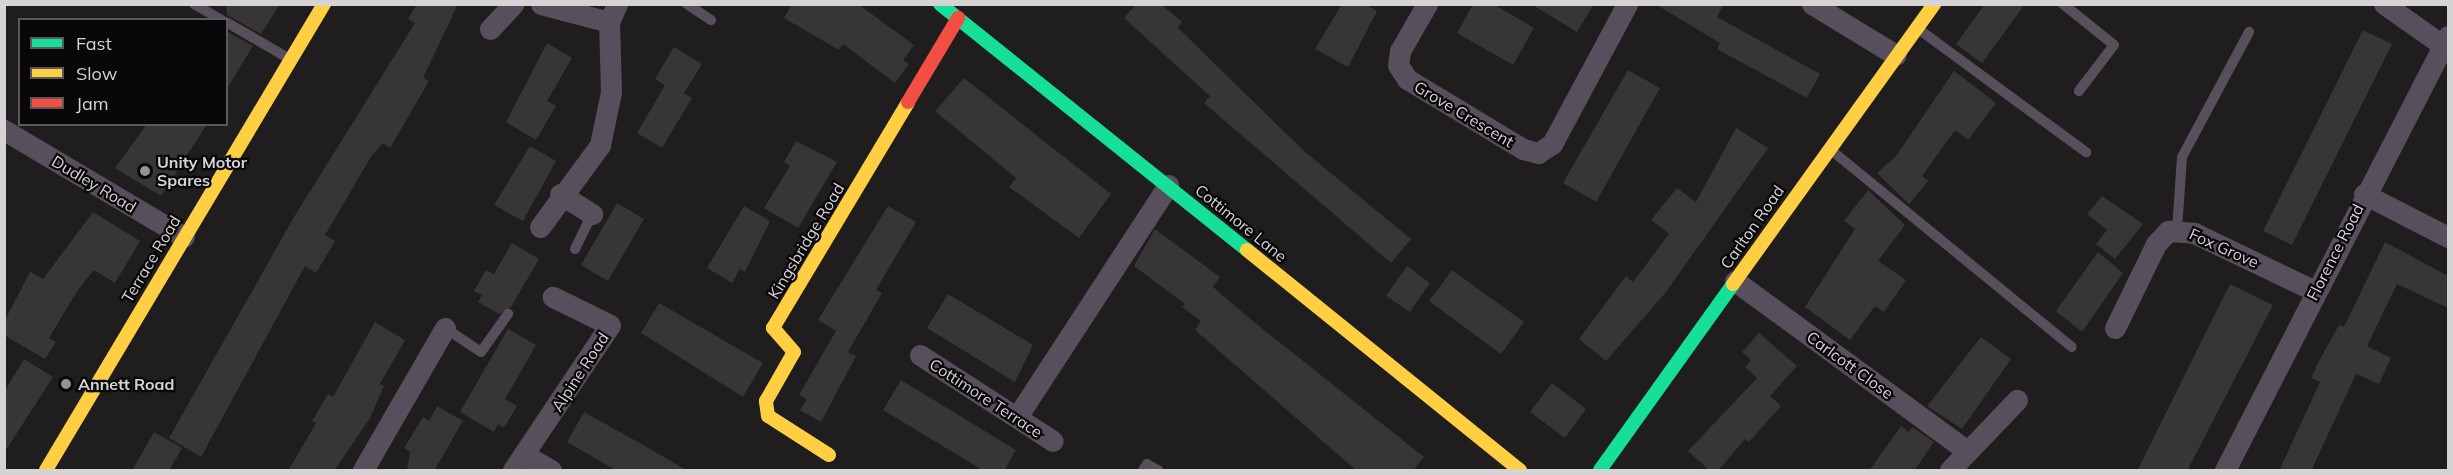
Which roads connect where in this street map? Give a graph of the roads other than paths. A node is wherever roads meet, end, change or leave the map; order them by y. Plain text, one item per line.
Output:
1 (194, 4) edge
2 (324, 4) edge
3 (513, 4) edge
4 (541, 4) edge
5 (687, 4) edge
6 (940, 4) edge
7 (1427, 4) edge
8 (1627, 4) edge
9 (1812, 4) edge
10 (1934, 4) edge
11 (2063, 4) edge
12 (2384, 4) edge
13 (613, 13) edge
14 (218, 18) edge
15 (958, 18) junction
16 (711, 20) dead end
17 (228, 23) edge
18 (1916, 27) junction
19 (490, 29) dead end
20 (2249, 32) dead end
21 (2445, 40) edge
22 (1896, 55) junction
23 (291, 60) junction
24 (2079, 91) dead end
25 (4, 130) edge
26 (1829, 148) junction
27 (2086, 152) dead end
28 (1168, 185) junction
29 (560, 194) junction
30 (2364, 194) junction
31 (592, 214) joint
32 (540, 227) dead end
33 (2177, 230) junction
34 (184, 237) junction
35 (2448, 237) edge
36 (575, 249) dead end
37 (1735, 281) junction
38 (2315, 291) junction
39 (553, 297) dead end
40 (508, 314) dead end
41 (445, 328) joint
42 (2115, 328) dead end
43 (2072, 347) dead end
44 (920, 355) dead end
45 (2017, 400) dead end
46 (1017, 417) junction
47 (1053, 441) dead end
48 (1966, 450) junction
49 (829, 455) dead end
50 (519, 463) edge
51 (46, 471) edge
52 (363, 471) edge
53 (550, 471) edge
54 (1143, 471) edge
55 (1158, 471) edge
56 (1520, 471) edge
57 (1600, 471) edge
58 (1950, 471) edge
59 (2225, 471) edge

1 - 14 lane
2 - 23 street, Terrace Road
3 - 19 street
4 - 13 street
5 - 16 lane
6 - 15 street, Cottimore Lane
7 - 8 street, Grove Crescent
9 - 22 street
10 - 18 street, Carlton Road
11 - 24 lane
12 - 21 street
13 - 29 street
15 - 28 street, Cottimore Lane
15 - 49 street, Kingsbridge Road
17 - 23 lane
18 - 22 street, Carlton Road
18 - 27 lane
20 - 33 lane
21 - 30 street, Florence Road
22 - 26 street, Carlton Road
23 - 34 street, Terrace Road
25 - 34 street, Dudley Road
26 - 37 street, Carlton Road
26 - 43 lane
28 - 46 street
28 - 56 street, Cottimore Lane
29 - 31 street
29 - 32 street
30 - 35 street
30 - 38 street, Florence Road
31 - 36 lane
33 - 38 street, Fox Grove
33 - 42 street, Fox Grove
34 - 51 street, Terrace Road
37 - 48 street, Carlcott Close
37 - 57 street, Carlton Road
38 - 59 street, Florence Road
39 - 50 street, Alpine Road
40 - 41 lane
41 - 52 street
44 - 46 street, Cottimore Terrace
45 - 48 street
46 - 47 street, Cottimore Terrace
48 - 58 street
50 - 53 street
54 - 55 lane

